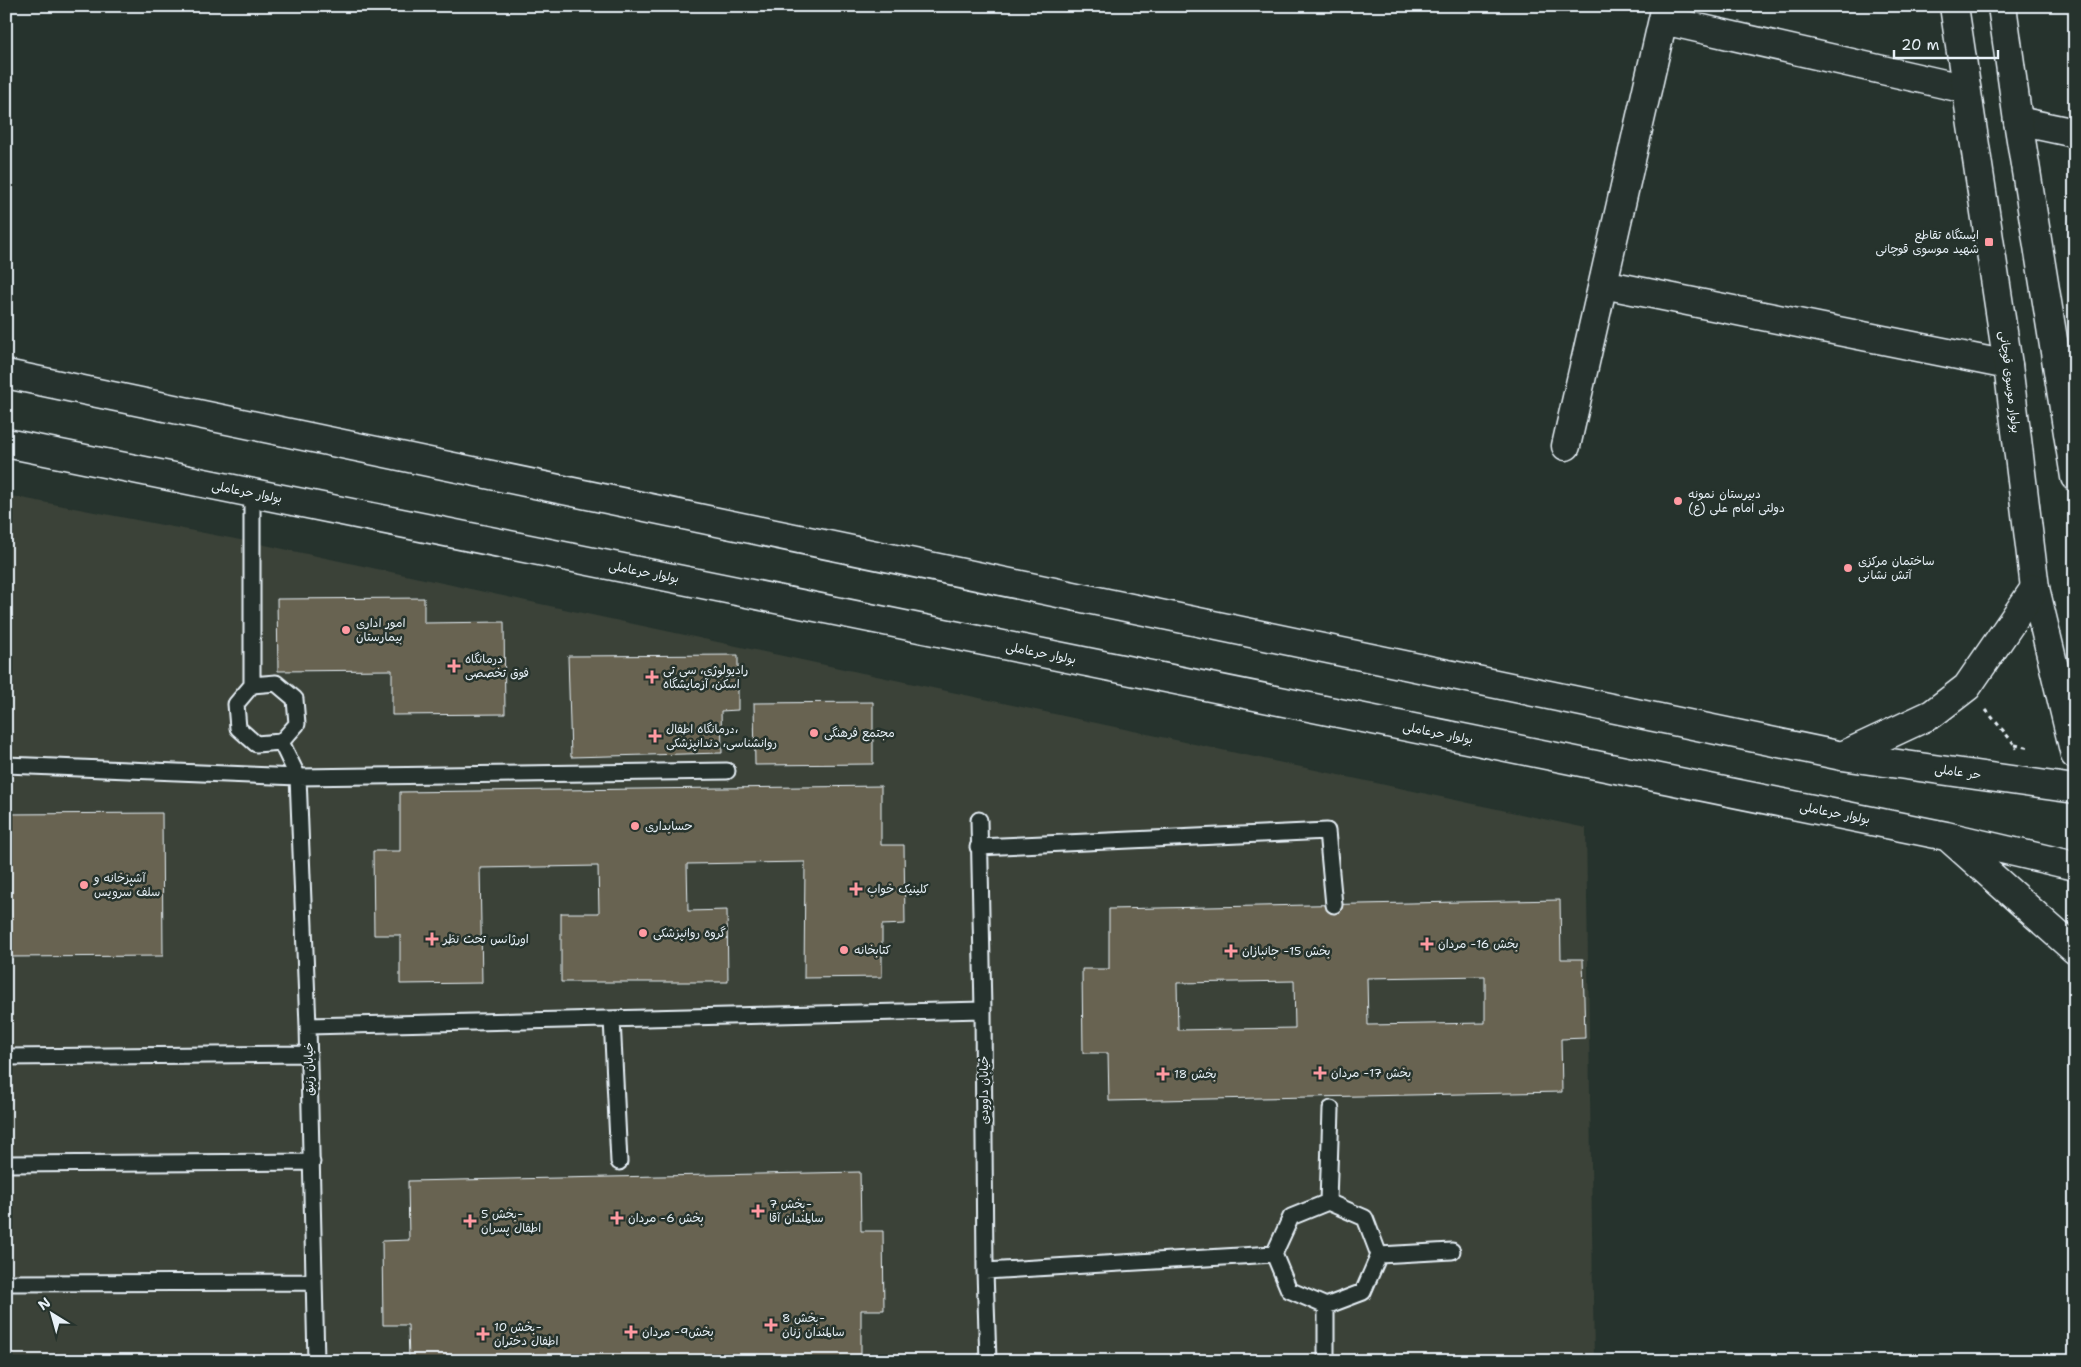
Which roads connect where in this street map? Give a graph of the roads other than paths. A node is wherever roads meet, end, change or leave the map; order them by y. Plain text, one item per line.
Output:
1 (1954, 6) edge
2 (2002, 6) edge
3 (1665, 13) edge
4 (1966, 89) junction
5 (2018, 121) junction
6 (2075, 133) edge
7 (1603, 284) junction
8 (2008, 366) junction
9 (6, 374) edge
10 (2071, 429) edge
11 (6, 444) edge
12 (1566, 446) dead end
13 (2075, 478) edge
14 (252, 493) junction
15 (2034, 588) junction
16 (252, 685) junction
17 (281, 742) junction
18 (2075, 755) edge
19 (1842, 756) junction
20 (6, 765) edge
21 (727, 772) dead end
22 (298, 777) junction
23 (2075, 789) edge
24 (979, 820) dead end
25 (1946, 836) junction
26 (978, 847) junction
27 (2075, 866) edge
28 (1334, 904) dead end
29 (2075, 950) edge
30 (983, 1010) junction
31 (612, 1019) junction
32 (308, 1026) junction
33 (309, 1054) junction
34 (6, 1057) edge
35 (1331, 1109) dead end
36 (312, 1162) junction
37 (619, 1162) dead end
38 (6, 1164) edge
39 (1328, 1202) junction
40 (1452, 1250) dead end
41 (1274, 1254) junction
42 (1379, 1255) junction
43 (985, 1272) junction
44 (314, 1282) junction
45 (6, 1283) edge
46 (1326, 1306) junction
47 (316, 1361) edge
48 (988, 1361) edge
49 (1326, 1361) edge

1 - 4 main road, بولوار موسوی قوچانی
2 - 5 main road
3 - 4 main road
3 - 7 main road
4 - 8 main road, بولوار موسوی قوچانی
5 - 6 main road
5 - 10 main road
7 - 8 main road
7 - 12 main road
8 - 15 main road, بولوار موسوی قوچانی
9 - 19 main road
10 - 13 main road
11 - 14 main road, بولوار حرعاملی
14 - 16 lane
14 - 25 main road, بولوار حرعاملی
15 - 18 main road, بولوار موسوی قوچانی
15 - 19 main road
16 - 17 lane
16 - 17 lane
17 - 22 lane
19 - 23 main road, حر عاملی
20 - 22 lane
21 - 22 lane
22 - 32 lane, خیابان زنبق
24 - 26 lane, خیابان داوودی
25 - 27 main road, بولوار حرعاملی
25 - 29 main road
26 - 28 lane
26 - 30 lane, خیابان داوودی
30 - 31 lane
30 - 43 lane, خیابان داوودی
31 - 32 lane
31 - 37 lane
32 - 33 lane, خیابان زنبق
33 - 34 lane
33 - 36 lane, خیابان زنبق
35 - 39 lane
36 - 38 lane
36 - 44 lane, خیابان زنبق
39 - 41 lane
39 - 42 lane
40 - 42 lane
41 - 43 lane
41 - 46 lane
42 - 46 lane
43 - 48 lane, خیابان داوودی
44 - 45 lane
44 - 47 lane, خیابان زنبق
46 - 49 lane

